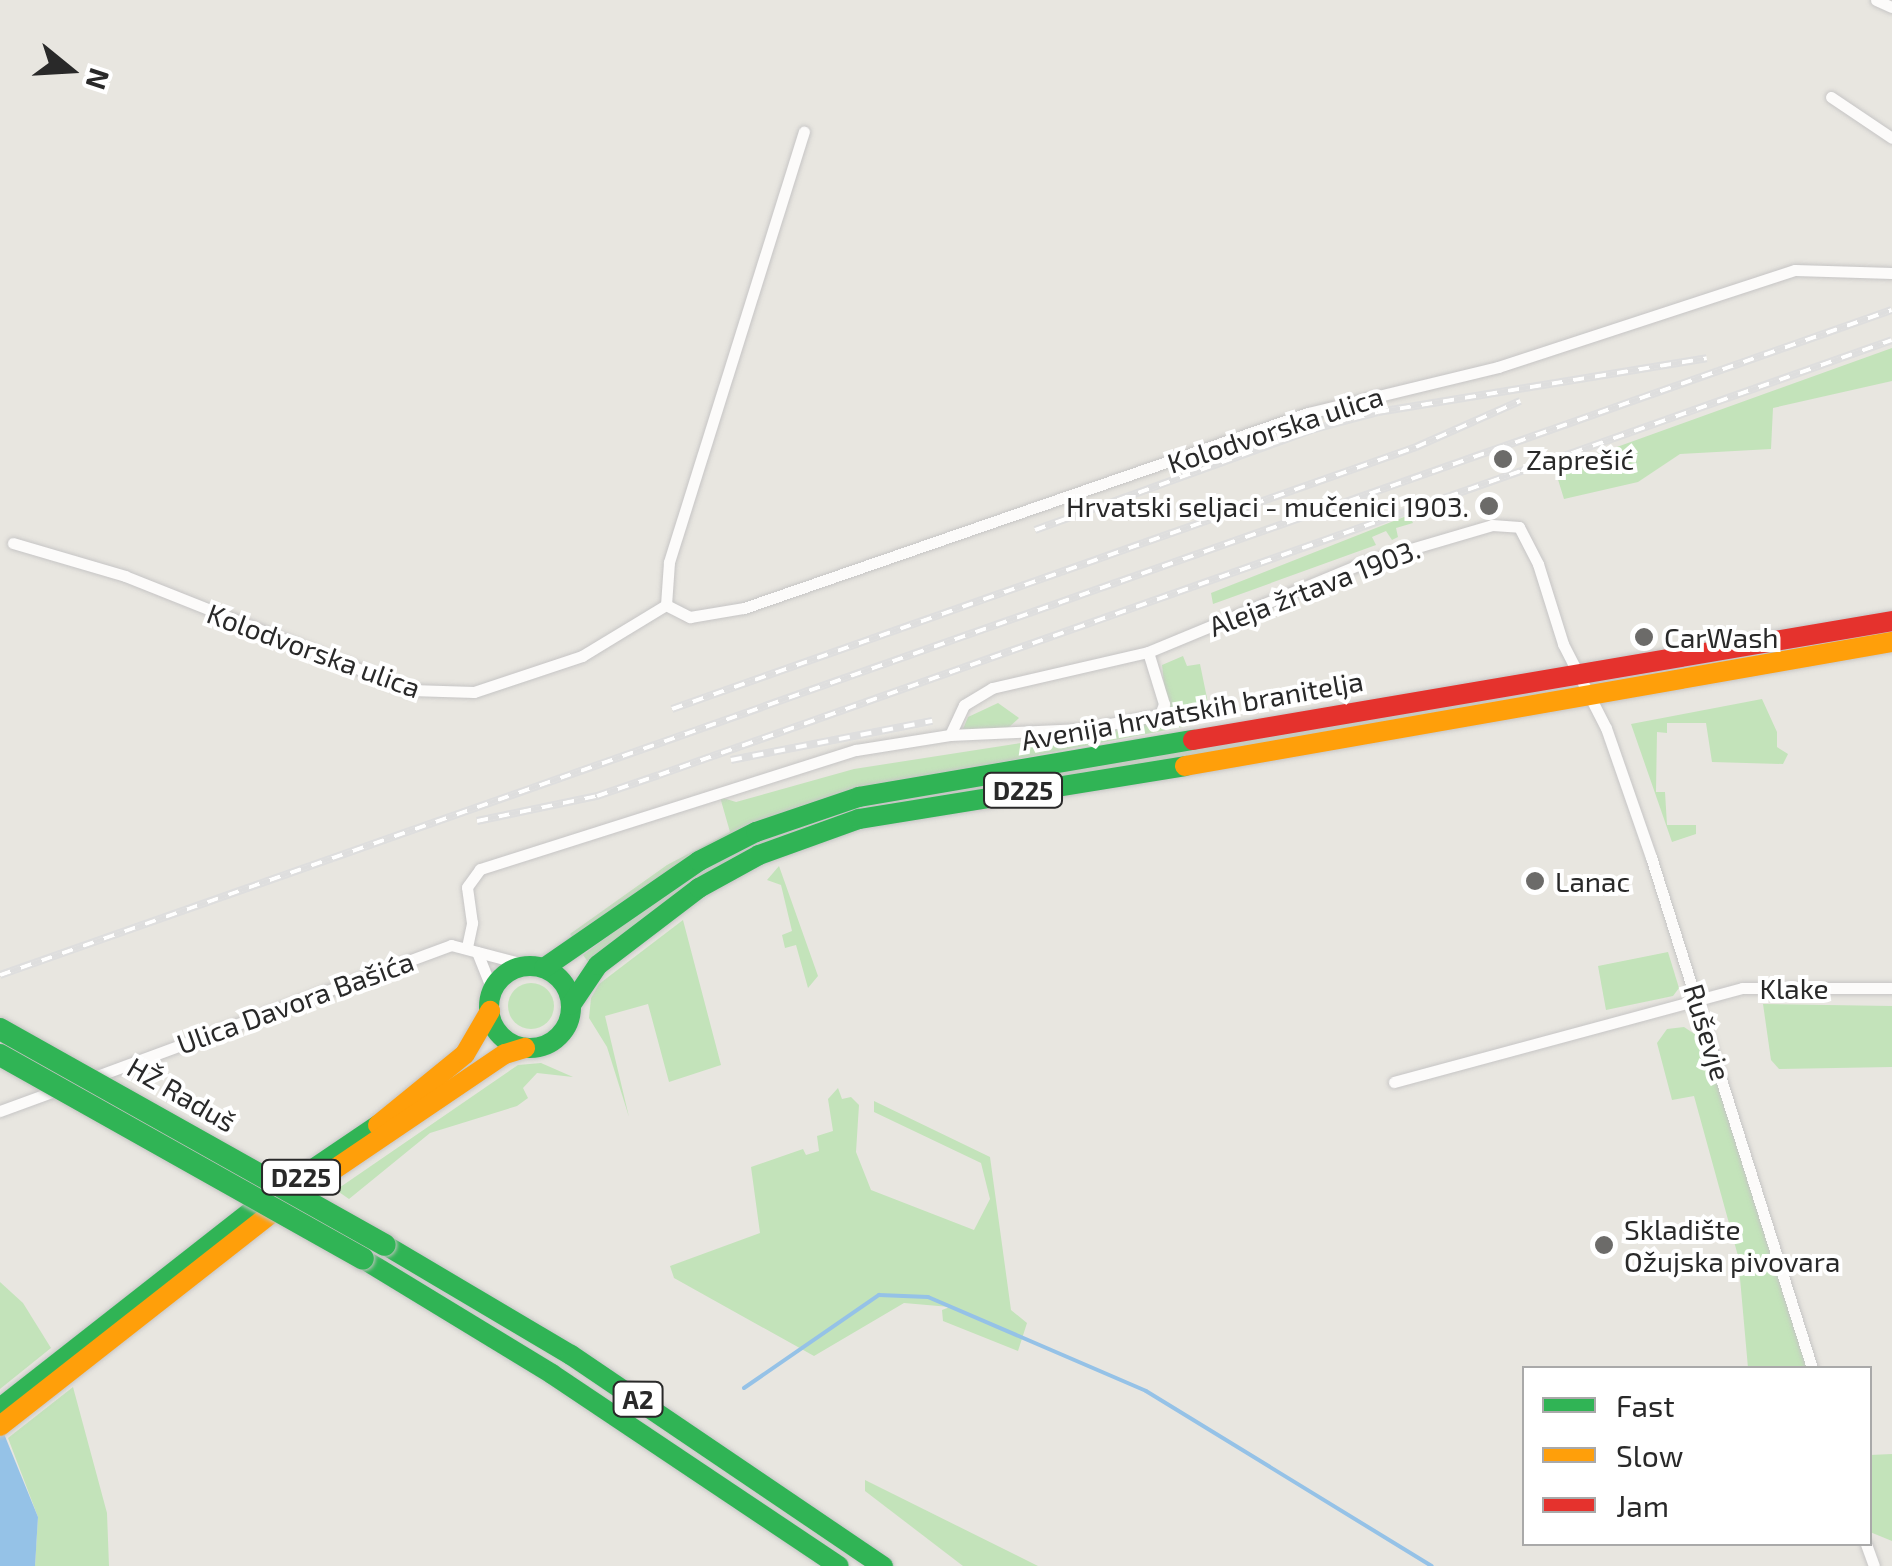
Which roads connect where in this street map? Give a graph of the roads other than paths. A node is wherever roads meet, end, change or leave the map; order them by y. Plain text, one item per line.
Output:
1 (1876, 0) edge
2 (1892, 7) edge
3 (1831, 97) dead end
4 (804, 132) dead end
5 (1892, 138) edge
6 (1892, 273) edge
7 (13, 543) dead end
8 (666, 605) junction
9 (1892, 621) edge
10 (1892, 642) edge
11 (1148, 652) junction
12 (1581, 677) junction
13 (1593, 698) junction
14 (950, 734) junction
15 (472, 949) junction
16 (538, 967) junction
17 (1892, 988) edge
18 (1698, 1001) junction
19 (491, 1002) junction
20 (571, 1006) junction
21 (0, 1029) edge
22 (525, 1048) junction
23 (0, 1055) edge
24 (1394, 1082) dead end
25 (0, 1110) edge
26 (102, 1337) junction
27 (1811, 1366) edge
28 (0, 1408) edge
29 (0, 1426) edge
30 (839, 1566) edge
31 (883, 1566) edge

1 - 2 street
3 - 5 street
4 - 8 street
6 - 8 street, Kolodvorska ulica
7 - 8 street, Kolodvorska ulica
9 - 12 main road, Avenija hrvatskih branitelja / D225
10 - 13 main road, Avenija hrvatskih branitelja / D225
11 - 12 street, Aleja žrtava 1903.
11 - 14 street, Aleja žrtava 1903.
11 - 14 street
12 - 13 street, Aleja žrtava 1903.
12 - 16 main road, Avenija hrvatskih branitelja / D225
13 - 18 street, Ruševje
13 - 20 main road, Avenija hrvatskih branitelja / D225
14 - 15 street
15 - 16 street, Ulica Davora Bašića
15 - 19 street
15 - 25 street, Ulica Davora Bašića
16 - 19 main road, D225
16 - 20 main road
17 - 18 street, Klake
18 - 24 street, Klake
18 - 27 street, Ruševje
19 - 22 main road
19 - 26 main road, D225
20 - 22 main road, D225
21 - 31 main road, HŽ Raduš / A2, bridge
22 - 26 main road, D225
23 - 30 main road, HŽ Raduš / A2, bridge
26 - 28 main road, D225
26 - 29 main road, D225

